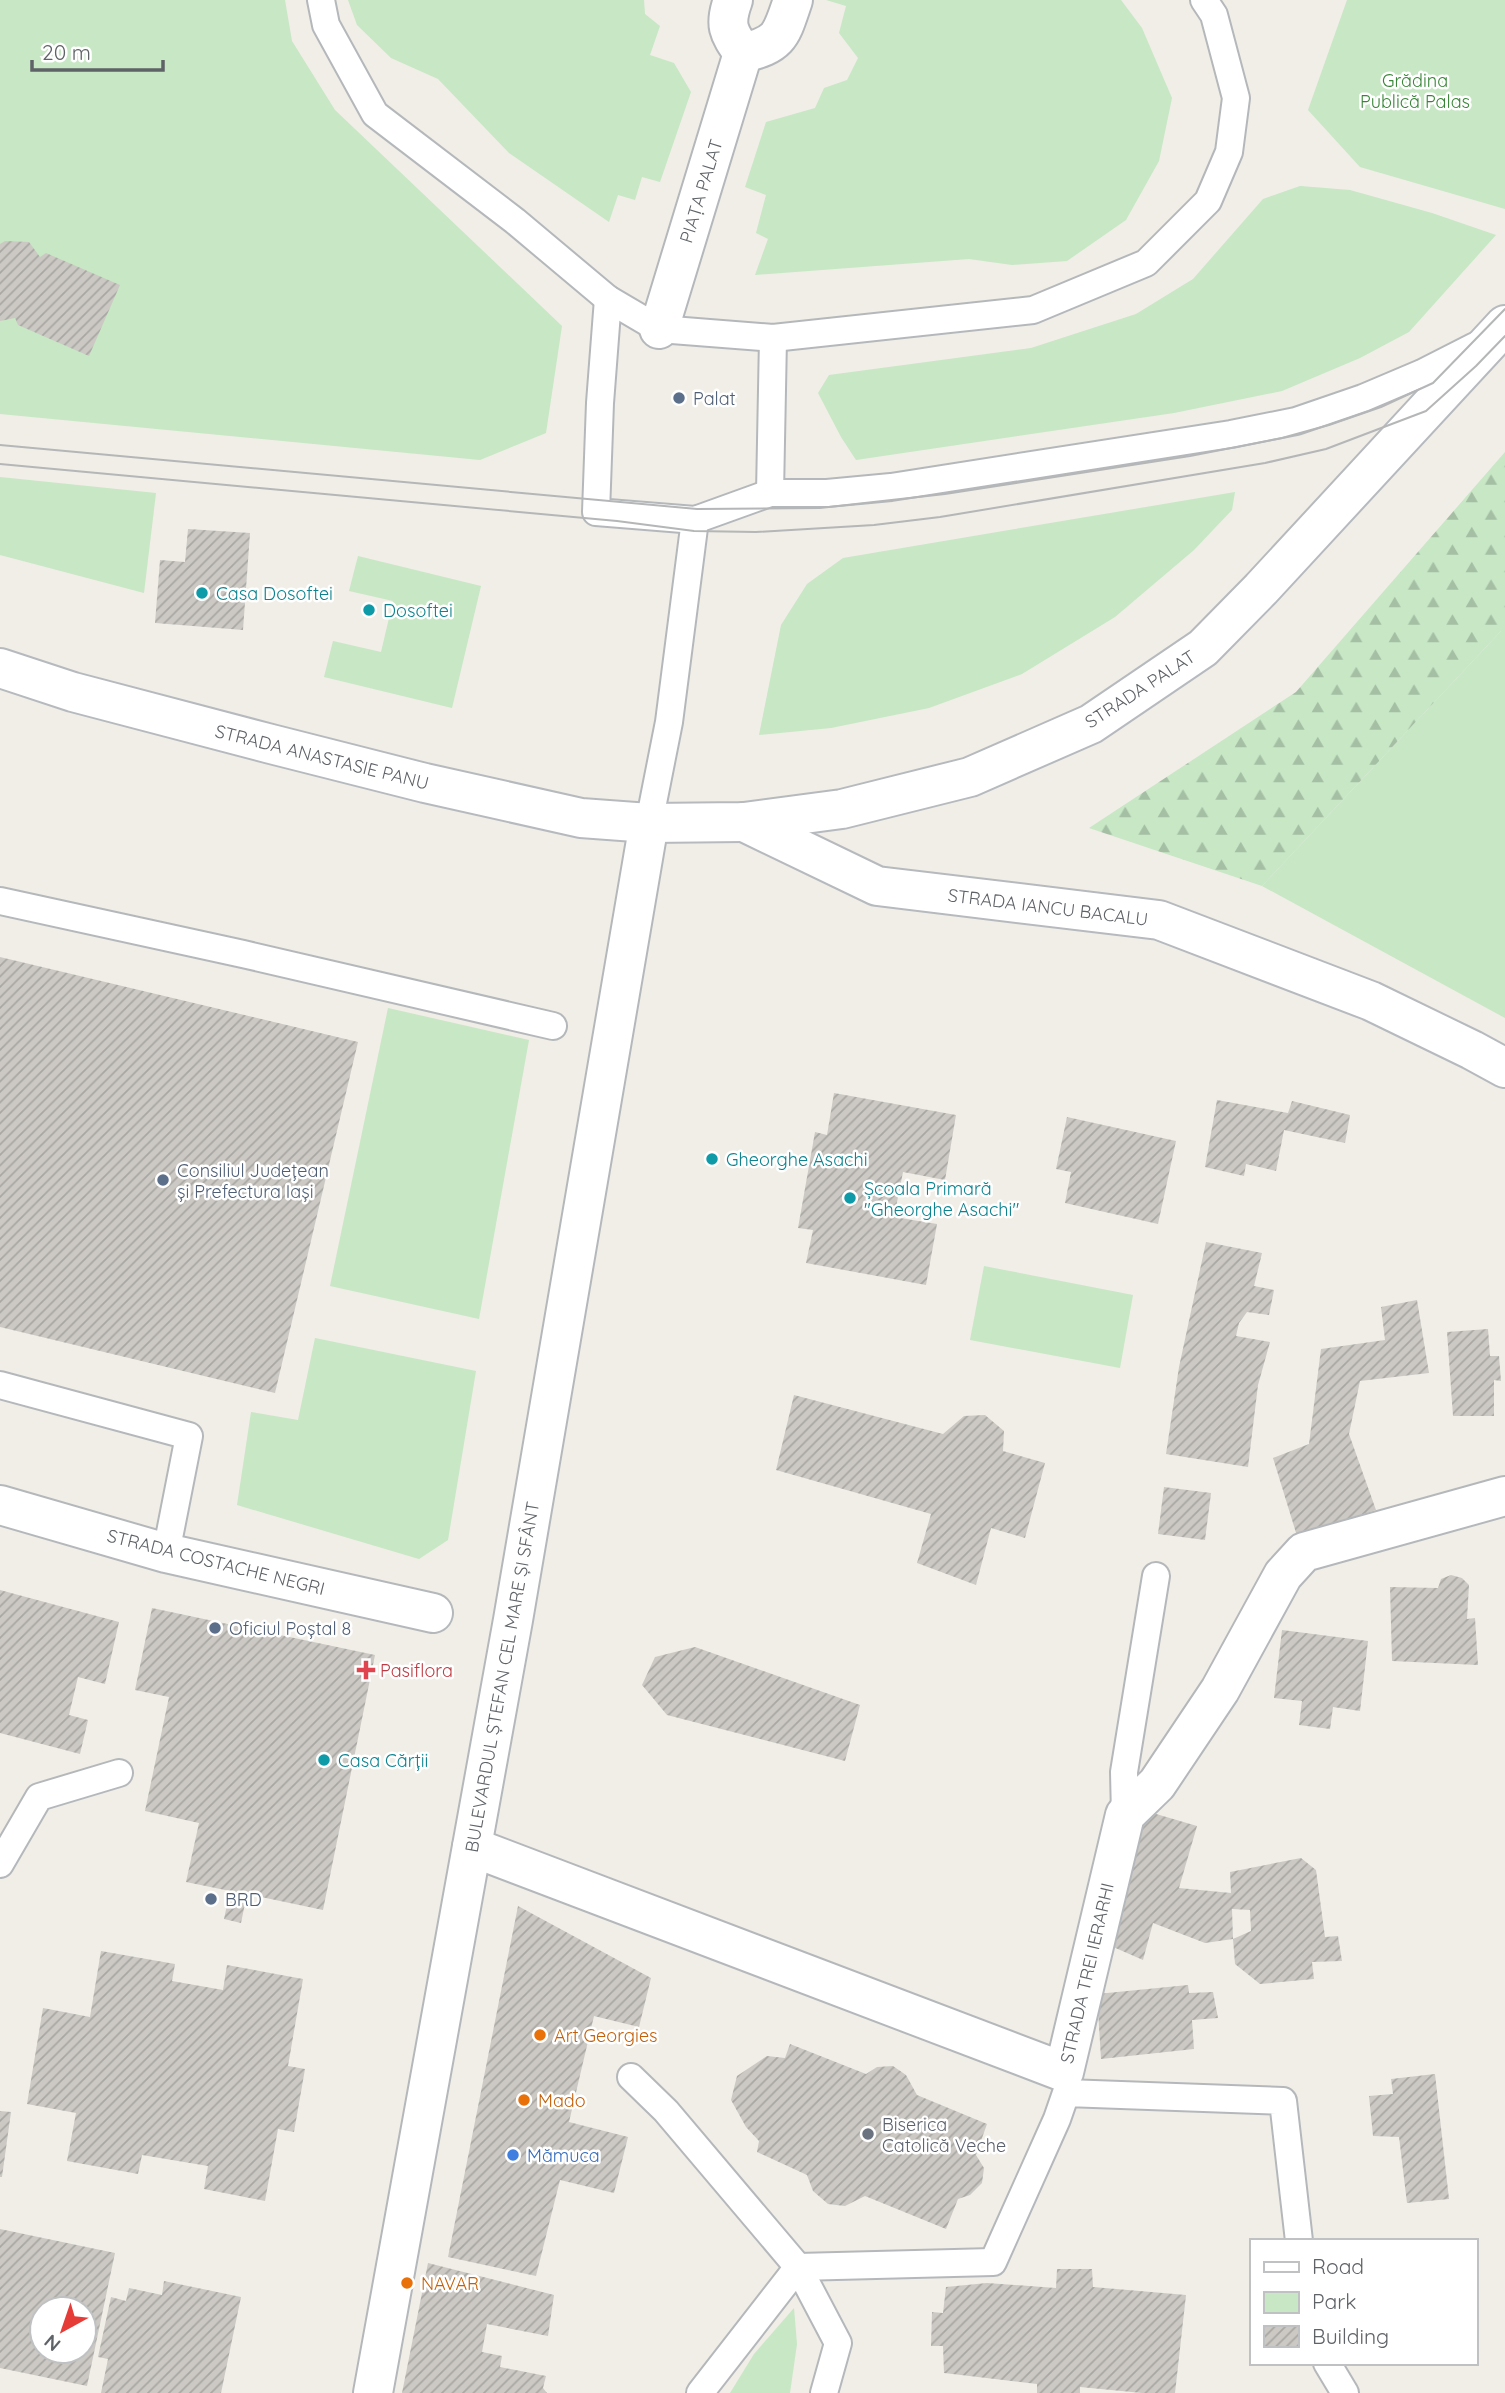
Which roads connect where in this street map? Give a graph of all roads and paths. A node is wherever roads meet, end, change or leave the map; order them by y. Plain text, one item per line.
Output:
1 (321, 0) edge
2 (733, 0) edge
3 (793, 0) edge
4 (1204, 0) edge
5 (743, 53) junction
6 (608, 299) junction
7 (659, 329) junction
8 (1501, 330) edge
9 (773, 338) junction
10 (770, 493) junction
11 (695, 520) junction
12 (0, 668) edge
13 (744, 822) junction
14 (649, 823) junction
15 (0, 901) edge
16 (553, 1026) dead end
17 (1505, 1068) edge
18 (0, 1385) edge
19 (1505, 1496) edge
20 (0, 1505) edge
21 (166, 1553) junction
22 (1156, 1576) dead end
23 (433, 1612) dead end
24 (119, 1773) dead end
25 (1125, 1815) junction
26 (472, 1847) junction
27 (0, 1864) edge
28 (631, 2077) dead end
29 (1065, 2082) junction
30 (1300, 2239) edge
31 (798, 2267) junction
32 (1328, 2365) edge
33 (373, 2393) edge
34 (700, 2393) edge
35 (824, 2393) edge
36 (1345, 2393) edge

1 - 6 lane
2 - 5 street
3 - 5 street
4 - 9 lane
5 - 7 street, PIAȚA PALAT
6 - 7 lane
6 - 11 lane
7 - 9 lane
8 - 10 lane
8 - 13 street, STRADA PALAT
9 - 10 lane
10 - 11 lane
11 - 14 lane
12 - 14 street, STRADA ANASTASIE PANU
13 - 14 street, STRADA PALAT
13 - 17 street, STRADA IANCU BACALU
14 - 26 street, BULEVARDUL ȘTEFAN CEL MARE ȘI SFÂNT
15 - 16 lane
18 - 21 lane
19 - 25 street
20 - 21 street, STRADA COSTACHE NEGRI
21 - 23 street, STRADA COSTACHE NEGRI
22 - 25 lane
24 - 27 lane
25 - 29 street, STRADA TREI IERARHI
26 - 29 street, STRADA TREI IERARHI
26 - 33 street, BULEVARDUL ȘTEFAN CEL MARE ȘI SFÂNT
28 - 31 lane
29 - 30 lane
29 - 31 lane
31 - 34 lane
31 - 35 lane
32 - 36 lane

